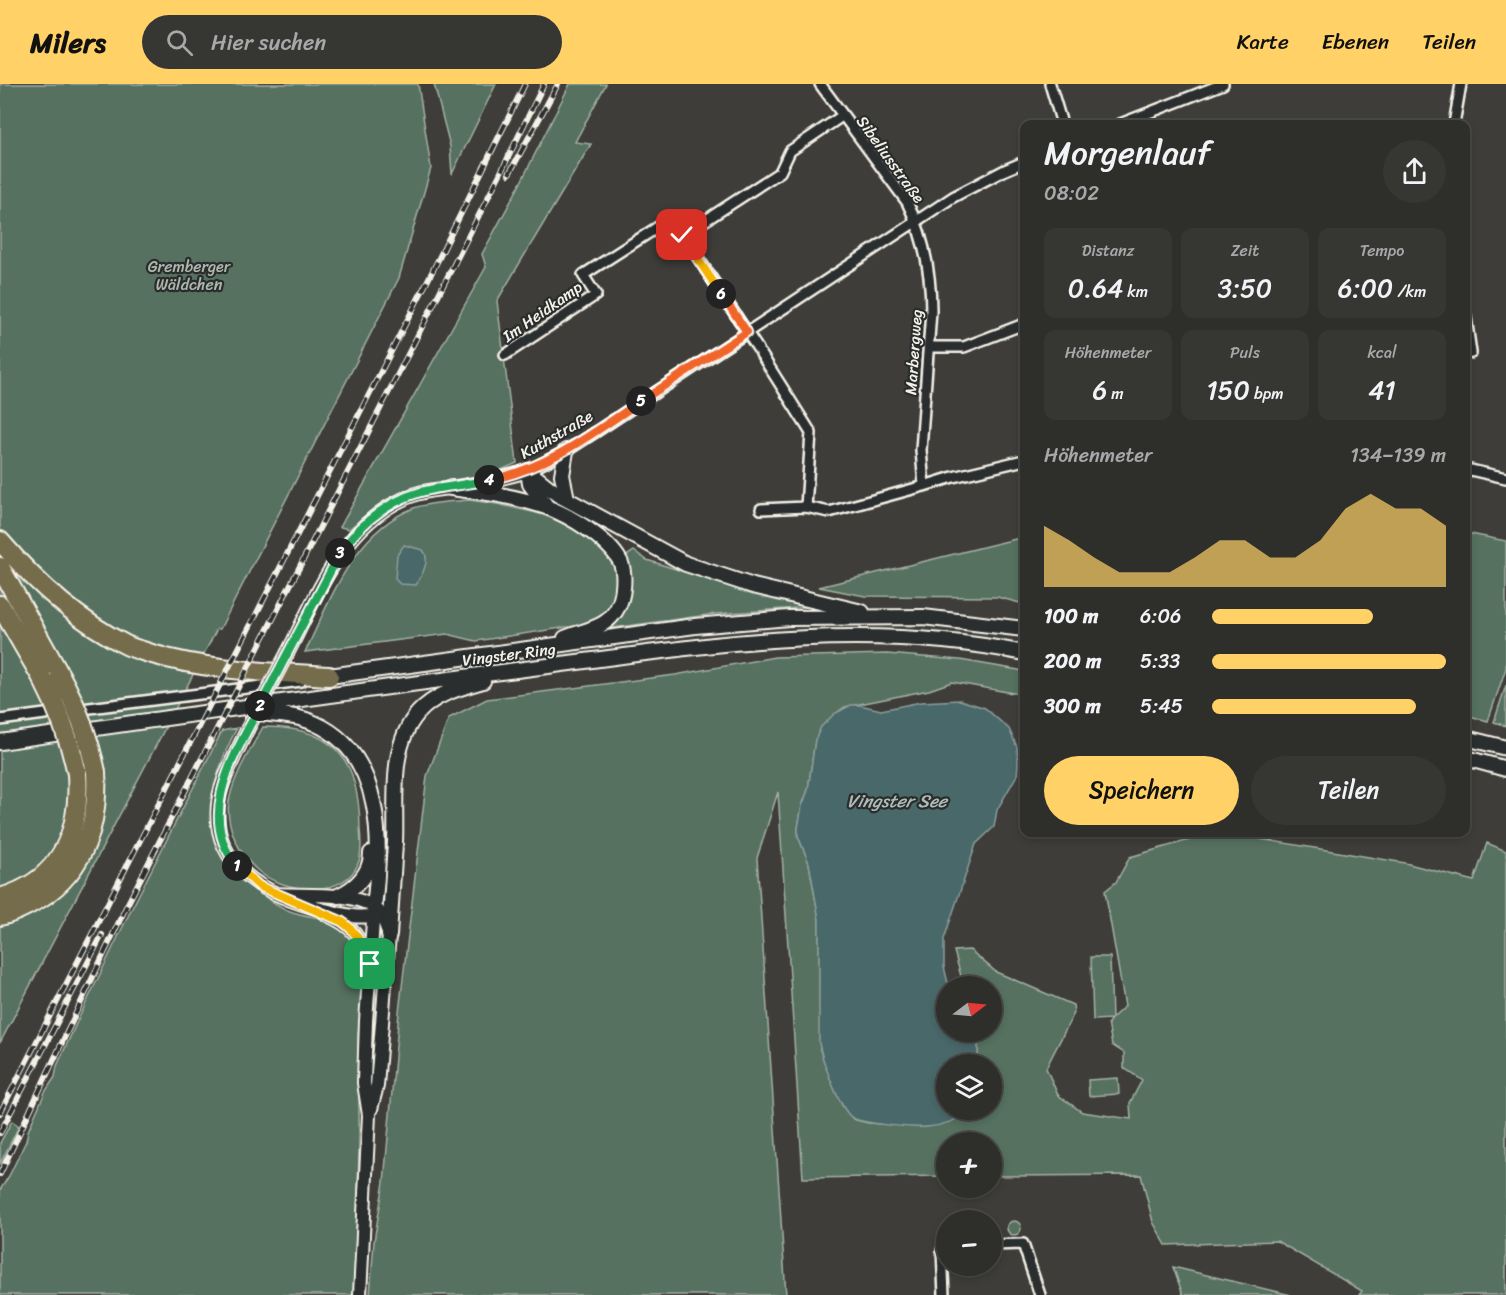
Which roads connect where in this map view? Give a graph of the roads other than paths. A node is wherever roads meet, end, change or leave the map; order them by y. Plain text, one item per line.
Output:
1 (820, 84) edge
2 (1050, 84) edge
3 (1223, 84) edge
4 (1461, 84) edge
5 (842, 116) junction
6 (1061, 120) edge
7 (1130, 120) edge
8 (1455, 120) edge
9 (1020, 164) edge
10 (916, 221) junction
11 (682, 235) junction
12 (1020, 326) edge
13 (747, 332) junction
14 (928, 347) junction
15 (505, 355) dead end
16 (566, 451) junction
17 (1020, 461) edge
18 (1470, 470) edge
19 (528, 471) junction
20 (1506, 478) edge
21 (924, 486) junction
22 (451, 488) junction
23 (567, 499) junction
24 (547, 507) junction
25 (806, 507) junction
26 (761, 509) dead end
27 (0, 541) edge
28 (0, 567) edge
29 (0, 605) edge
30 (887, 618) junction
31 (1020, 629) edge
32 (547, 646) junction
33 (1020, 652) edge
34 (525, 669) junction
35 (329, 676) junction
36 (234, 709) junction
37 (0, 720) edge
38 (1470, 739) edge
39 (0, 742) edge
40 (1506, 748) edge
41 (1470, 759) edge
42 (1506, 769) edge
43 (374, 806) junction
44 (393, 891) junction
45 (276, 894) junction
46 (338, 896) junction
47 (0, 898) edge
48 (301, 904) junction
49 (376, 912) junction
50 (0, 916) edge
51 (389, 935) junction
52 (370, 964) junction
53 (369, 1115) junction
54 (1002, 1245) edge
55 (943, 1276) edge
56 (360, 1295) edge
57 (944, 1295) edge
58 (1040, 1295) edge

1 - 5 street, Sibeliusstraße
2 - 6 street
3 - 7 street
4 - 8 street
5 - 10 street, Sibeliusstraße
5 - 11 street
9 - 10 street, Kuthstraße
10 - 13 street, Kuthstraße
10 - 14 street, Marbergweg
11 - 13 street, Im Heidkamp
11 - 15 street, Im Heidkamp
12 - 14 street
13 - 16 street, Kuthstraße
13 - 25 street, Im Heidkamp
14 - 21 street, Marbergweg
16 - 19 street, Kuthstraße
16 - 23 main road
17 - 21 street
18 - 20 street
19 - 22 street, Kuthstraße
19 - 23 main road
19 - 24 main road
21 - 25 street
22 - 24 main road
22 - 45 street, Kuthstraße, bridge
23 - 30 main road
24 - 32 main road
25 - 26 street
27 - 35 highway
28 - 50 highway, bridge
29 - 47 highway, bridge
30 - 31 main road, Vingster Ring
30 - 32 main road, Vingster Ring
32 - 35 main road, Vingster Ring
33 - 34 main road, Vingster Ring
34 - 36 main road, Vingster Ring
34 - 44 main road
35 - 37 street, Vingster Ring
36 - 39 main road, Vingster Ring
36 - 43 main road
38 - 40 main road
41 - 42 main road
43 - 46 main road
43 - 49 main road
44 - 49 main road
44 - 51 main road
45 - 46 street, Kuthstraße
45 - 48 street, Kuthstraße
46 - 49 street, Kuthstraße
48 - 49 street, Kuthstraße
48 - 52 street
49 - 51 street
49 - 52 street
51 - 53 street
52 - 53 street
53 - 56 street
54 - 58 street
55 - 57 street

